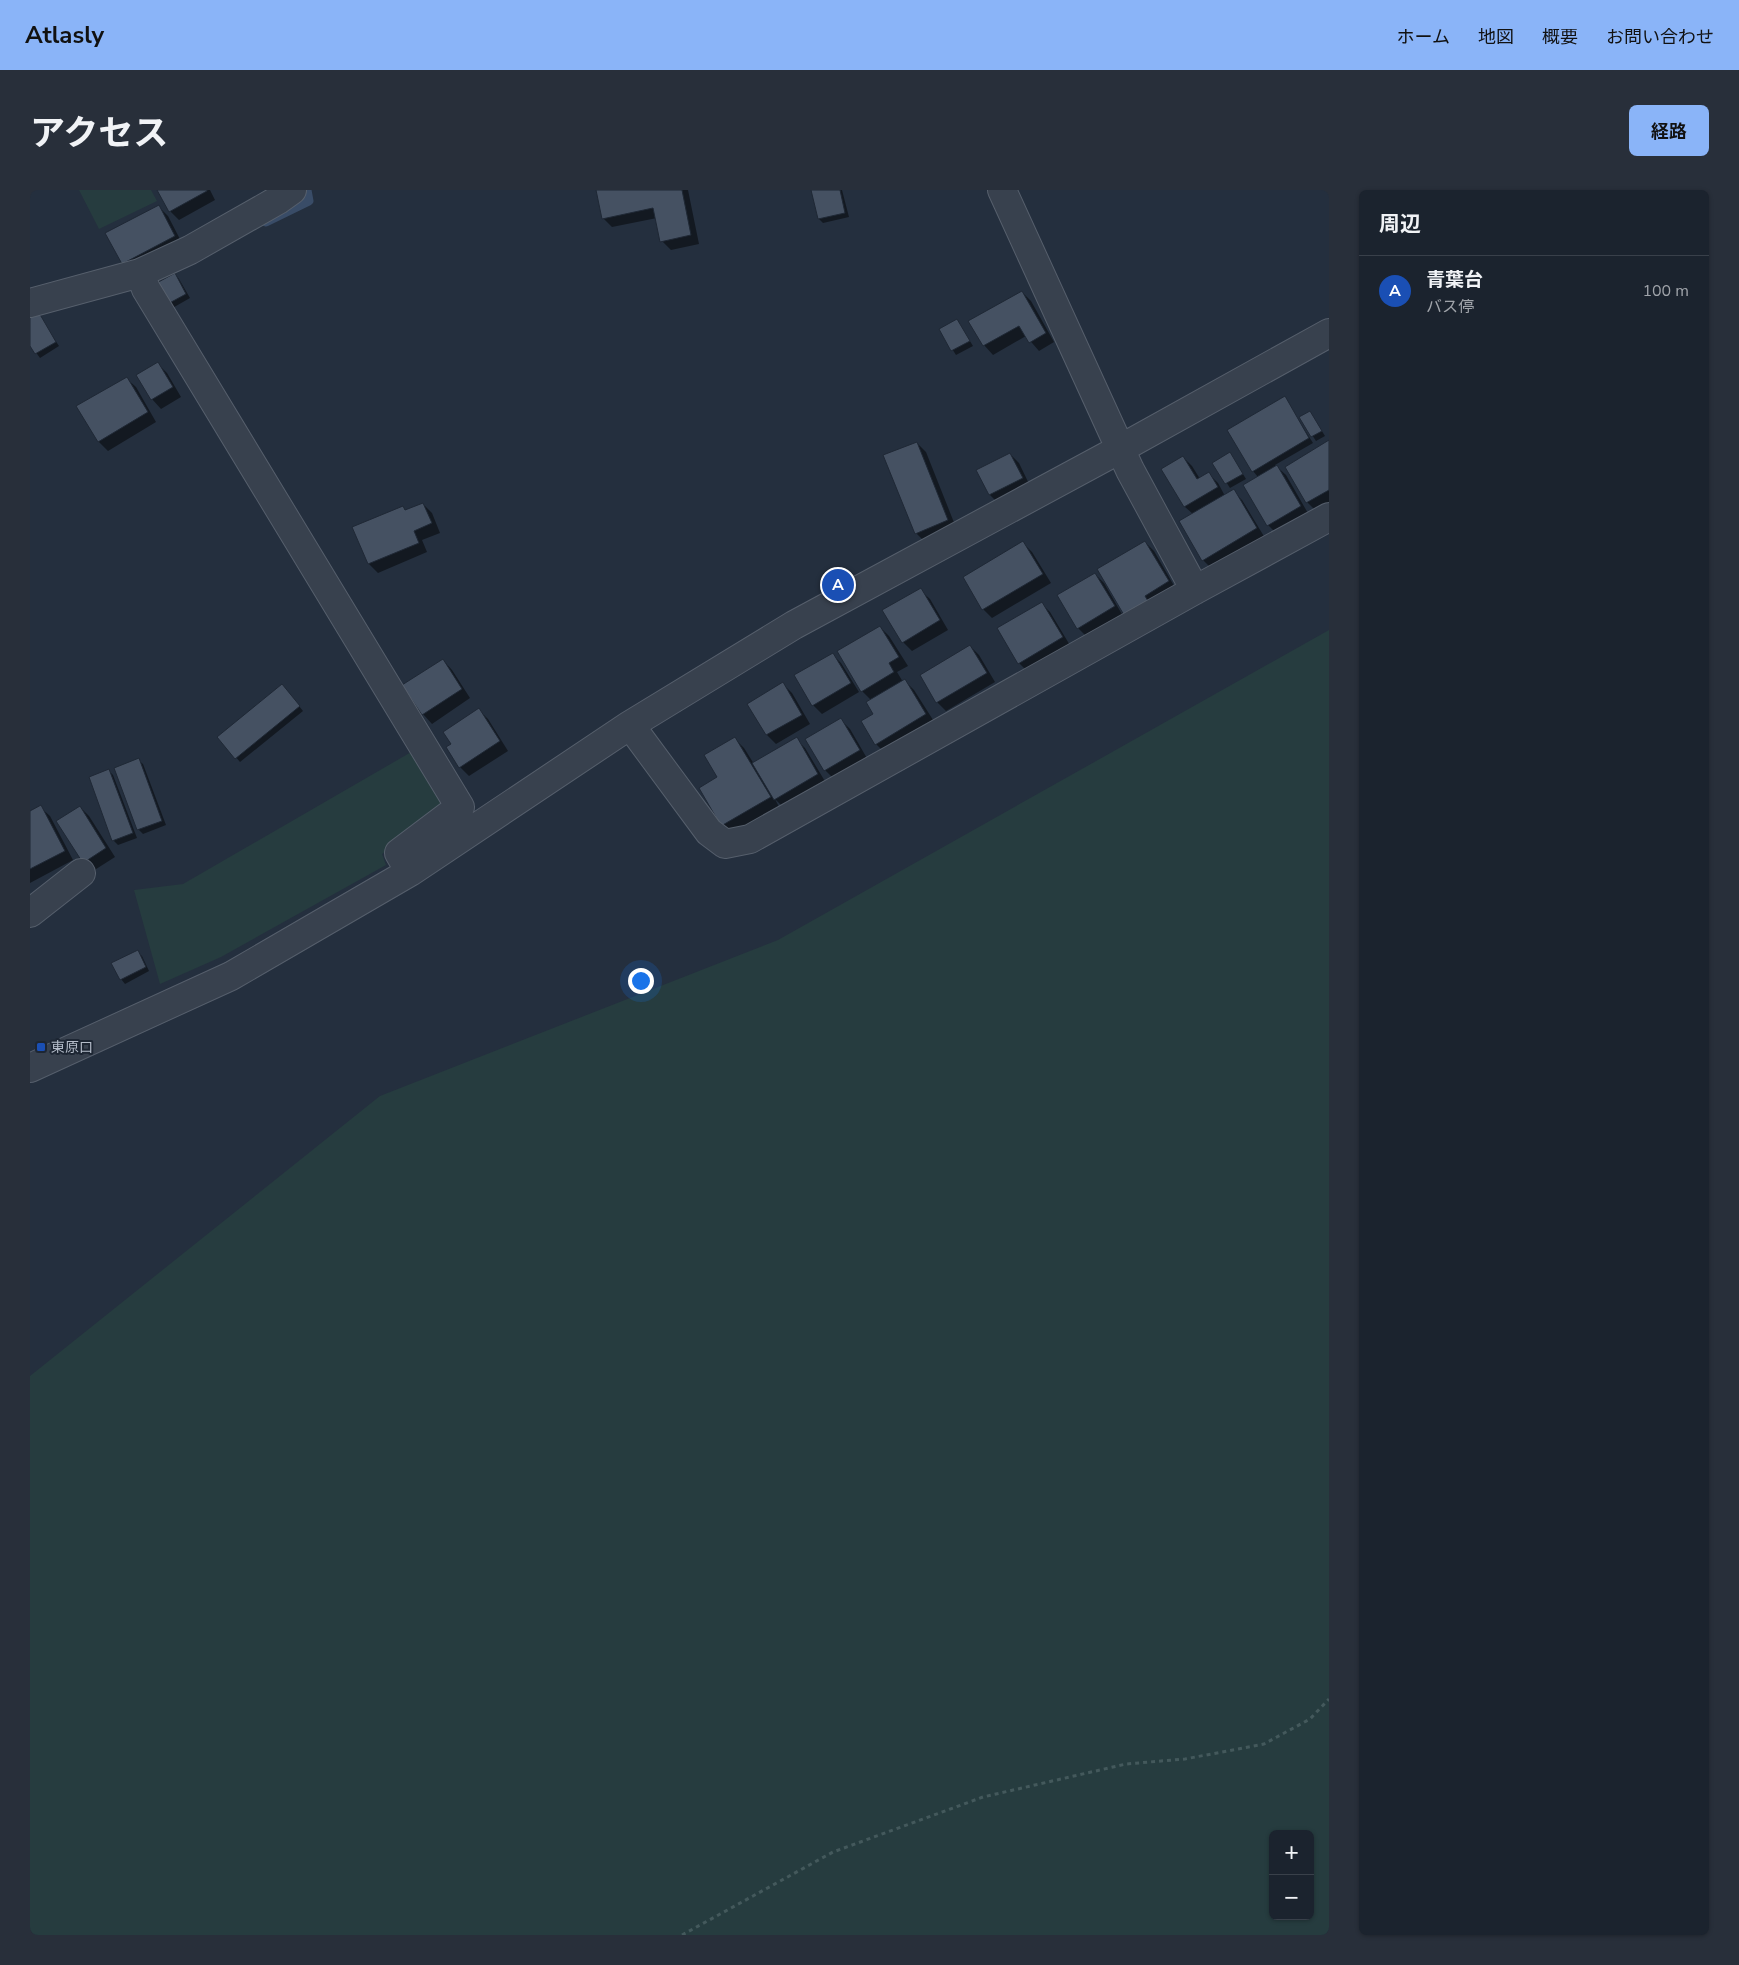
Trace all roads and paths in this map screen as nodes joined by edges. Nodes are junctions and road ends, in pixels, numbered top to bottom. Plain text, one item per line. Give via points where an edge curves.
1 (291, 190) edge
2 (1002, 190) edge
3 (142, 280) junction
4 (30, 304) edge
5 (1329, 333) edge
6 (1120, 449) junction
7 (1329, 518) edge
8 (1195, 590) junction
9 (630, 725) junction
10 (410, 872) junction
11 (81, 873) dead end
12 (30, 913) edge
13 (30, 1068) edge
14 (1329, 1699) edge
15 (682, 1935) edge

1 - 3 street
2 - 6 street
3 - 4 street
3 - 10 street via 460,807 399,854
5 - 6 street
6 - 8 street
6 - 9 street via 794,625
7 - 8 street
8 - 9 street via 750,839 726,844 709,832
9 - 10 street
10 - 13 street via 231,976
11 - 12 street
14 - 15 path via 1310,1719 1264,1744 1185,1759 1126,1764 973,1801 833,1852

